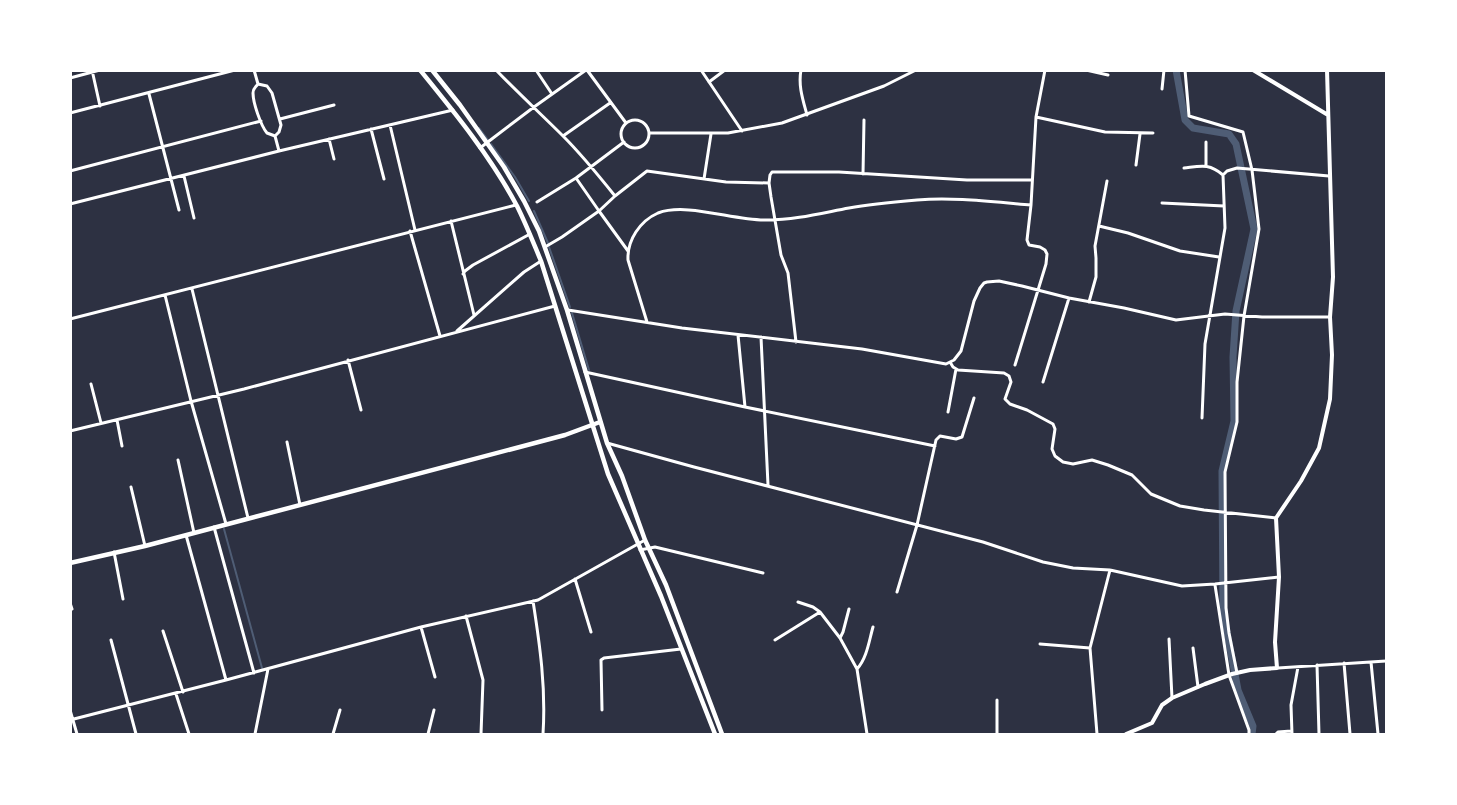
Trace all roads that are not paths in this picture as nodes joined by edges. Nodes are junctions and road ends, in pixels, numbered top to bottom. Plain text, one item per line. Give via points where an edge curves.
1 (100, 70) edge
2 (235, 70) edge
3 (254, 70) edge
4 (420, 70) edge
5 (432, 70) edge
6 (496, 70) edge
7 (536, 70) edge
8 (587, 70) edge
9 (701, 70) edge
10 (724, 70) edge
11 (801, 70) edge
12 (916, 70) edge
13 (1045, 70) edge
14 (1086, 70) edge
15 (1164, 70) edge
16 (1185, 70) edge
17 (1253, 70) edge
18 (1327, 70) edge
19 (92, 71) edge
20 (226, 72) edge
21 (1108, 75) dead end
22 (70, 78) edge
23 (709, 82) junction
24 (258, 84) junction
25 (1162, 89) dead end
26 (149, 94) junction
27 (552, 94) junction
28 (611, 102) junction
29 (334, 105) dead end
30 (100, 106) junction
31 (534, 107) junction
32 (453, 110) junction
33 (70, 114) edge
34 (807, 115) junction
35 (1328, 116) junction
36 (1036, 117) junction
37 (280, 119) junction
38 (864, 120) dead end
39 (261, 122) junction
40 (626, 123) junction
41 (390, 125) junction
42 (371, 129) junction
43 (742, 131) junction
44 (649, 133) junction
45 (711, 133) junction
46 (1140, 133) junction
47 (1154, 133) dead end
48 (275, 136) junction
49 (563, 136) junction
50 (329, 139) junction
51 (624, 142) junction
52 (1206, 142) dead end
53 (488, 143) junction
54 (163, 148) junction
55 (480, 148) junction
56 (279, 151) junction
57 (334, 159) dead end
58 (1136, 165) dead end
59 (591, 166) junction
60 (1206, 166) junction
61 (1184, 168) dead end
62 (1252, 170) junction
63 (70, 171) edge
64 (863, 174) junction
65 (184, 175) junction
66 (1223, 175) junction
67 (1329, 176) junction
68 (171, 178) junction
69 (576, 178) junction
70 (384, 179) dead end
71 (704, 179) junction
72 (1032, 180) junction
73 (1107, 181) dead end
74 (769, 183) junction
75 (615, 196) junction
76 (537, 202) dead end
77 (1162, 203) dead end
78 (70, 204) edge
79 (516, 205) junction
80 (1031, 205) junction
81 (1224, 206) junction
82 (179, 210) dead end
83 (599, 211) junction
84 (194, 218) dead end
85 (774, 220) junction
86 (451, 221) junction
87 (1099, 226) junction
88 (412, 231) junction
89 (530, 234) junction
90 (545, 247) junction
91 (628, 251) junction
92 (1219, 258) junction
93 (541, 261) junction
94 (463, 274) junction
95 (192, 289) junction
96 (1039, 291) junction
97 (165, 296) junction
98 (1069, 298) junction
99 (1089, 302) junction
100 (555, 306) junction
101 (567, 310) junction
102 (474, 315) junction
103 (1210, 316) junction
104 (1243, 316) junction
105 (1330, 317) junction
106 (70, 319) edge
107 (647, 322) junction
108 (455, 332) junction
109 (738, 335) junction
110 (440, 336) junction
111 (761, 337) junction
112 (796, 342) junction
113 (348, 360) junction
114 (950, 362) junction
115 (1016, 365) dead end
116 (956, 369) junction
117 (585, 372) junction
118 (1043, 382) dead end
119 (91, 384) dead end
120 (219, 394) junction
121 (974, 398) dead end
122 (192, 401) junction
123 (745, 407) junction
124 (361, 410) dead end
125 (765, 411) junction
126 (948, 412) dead end
127 (1202, 418) dead end
128 (117, 420) junction
129 (600, 422) junction
130 (101, 423) junction
131 (592, 424) junction
132 (70, 431) edge
133 (287, 442) dead end
134 (607, 443) junction
135 (122, 446) dead end
136 (935, 446) junction
137 (178, 460) dead end
138 (768, 486) junction
139 (131, 487) dead end
140 (300, 505) junction
141 (1225, 512) junction
142 (248, 518) junction
143 (1276, 518) junction
144 (226, 524) junction
145 (917, 525) junction
146 (214, 527) junction
147 (194, 533) junction
148 (186, 535) junction
149 (645, 540) junction
150 (637, 544) junction
151 (145, 546) junction
152 (649, 548) junction
153 (640, 550) junction
154 (114, 552) junction
155 (70, 563) edge
156 (1110, 570) junction
157 (763, 573) dead end
158 (1279, 578) junction
159 (574, 579) junction
160 (1225, 583) junction
161 (1217, 584) junction
162 (897, 592) dead end
163 (123, 599) dead end
164 (533, 601) junction
165 (798, 602) dead end
166 (70, 603) edge
167 (72, 609) dead end
168 (849, 609) dead end
169 (820, 612) junction
170 (466, 616) junction
171 (421, 627) junction
172 (873, 627) dead end
173 (163, 631) dead end
174 (591, 632) dead end
175 (840, 638) junction
176 (1169, 639) dead end
177 (111, 640) dead end
178 (775, 640) dead end
179 (1040, 644) dead end
180 (1090, 648) junction
181 (1194, 648) dead end
182 (681, 649) junction
183 (1386, 661) edge
184 (1371, 662) junction
185 (1344, 663) junction
186 (1317, 665) junction
187 (1298, 667) junction
188 (1277, 668) junction
189 (268, 669) junction
190 (857, 669) junction
191 (254, 673) junction
192 (1234, 674) junction
193 (435, 677) dead end
194 (226, 680) junction
195 (1198, 687) junction
196 (183, 692) junction
197 (176, 694) junction
198 (1172, 698) junction
199 (997, 700) dead end
200 (129, 706) junction
201 (70, 710) edge
202 (340, 710) dead end
203 (434, 710) dead end
204 (602, 710) dead end
205 (72, 720) edge
206 (1292, 733) edge
207 (77, 735) edge
208 (136, 735) edge
209 (189, 735) edge
210 (255, 735) edge
211 (333, 735) edge
212 (428, 735) edge
213 (481, 735) edge
214 (543, 735) edge
215 (715, 735) edge
216 (722, 735) edge
217 (867, 735) edge
218 (997, 735) edge
219 (1097, 735) edge
220 (1126, 735) edge
221 (1249, 735) edge
222 (1276, 735) edge
223 (1319, 735) edge
224 (1350, 735) edge
225 (1378, 735) edge

1 - 19 street
2 - 20 street
3 - 24 street
4 - 32 main road
5 - 53 main road
6 - 31 street
7 - 27 street
8 - 27 street
8 - 28 street
9 - 23 street
10 - 23 street
11 - 34 street via 801,93
12 - 34 street
13 - 36 street
14 - 21 street
15 - 25 street
16 - 62 street via 1189,116 1243,132
17 - 35 street
18 - 35 street
19 - 22 street
19 - 30 street
20 - 26 street
23 - 43 street
24 - 37 street via 270,89
24 - 39 street via 253,94
26 - 30 street
26 - 54 street
27 - 31 street
28 - 40 street
28 - 49 street
29 - 37 street
30 - 33 street
31 - 49 street
31 - 53 street
32 - 41 street
32 - 55 main road
34 - 43 street
35 - 67 street
36 - 46 street via 1105,132
36 - 72 street
37 - 48 street via 281,129
38 - 64 street
39 - 48 street via 267,133
39 - 54 street
40 - 44 street via 642,122
40 - 51 street via 621,133
41 - 42 street
41 - 88 street
42 - 50 street
42 - 70 street
43 - 45 street
44 - 45 street
44 - 51 street via 640,147
45 - 71 street
46 - 47 street
46 - 58 street
48 - 56 street
49 - 59 street
50 - 56 street
50 - 57 street
51 - 59 street
52 - 60 street
53 - 55 street
53 - 90 main road via 529,207
54 - 63 street
54 - 68 street
55 - 79 main road
56 - 65 street
59 - 69 street
59 - 75 street
60 - 61 street
60 - 66 street
62 - 66 street via 1237,168
62 - 67 street
62 - 104 street via 1259,229
64 - 72 street
64 - 74 street via 772,172
65 - 68 street
65 - 84 street
66 - 81 street
67 - 105 street via 1333,277
68 - 78 street
68 - 82 street
69 - 76 street
69 - 83 street
71 - 74 street
71 - 75 street via 647,171
72 - 80 street
73 - 87 street
74 - 85 street
75 - 83 street
77 - 81 street
79 - 86 street
79 - 89 main road
80 - 85 street via 918,200
80 - 96 street via 1028,242 1047,254
81 - 92 street
83 - 90 street
83 - 91 street
85 - 91 street via 666,211 642,223
85 - 112 street via 788,273
86 - 88 street
86 - 94 street
87 - 92 street via 1180,251
87 - 99 street via 1096,277
88 - 95 street
88 - 110 street
89 - 93 main road
89 - 94 street
90 - 101 main road
91 - 107 street
92 - 103 street
93 - 100 main road
93 - 102 street
94 - 102 street
95 - 97 street
95 - 120 street
96 - 98 street
96 - 114 street via 999,281 984,283 974,301 961,351
96 - 115 street
97 - 106 street
97 - 122 street
98 - 99 street
98 - 118 street
99 - 103 street via 1176,320
100 - 108 street
100 - 131 main road
101 - 107 street
101 - 117 main road
102 - 108 street
103 - 104 street
103 - 127 street
104 - 105 street
104 - 141 street via 1237,422 1225,472
105 - 143 street via 1330,399 1319,448
107 - 109 street
108 - 110 street
109 - 111 street
109 - 123 street
110 - 113 street
111 - 112 street
111 - 125 street
112 - 114 street
113 - 120 street
113 - 124 street
114 - 116 street
116 - 126 street
116 - 141 street via 1009,376 1005,399 1053,424 1052,449 1058,459 1068,464 1099,462 1132,475 1160,499
117 - 123 street
117 - 129 main road
119 - 130 street
120 - 122 street
120 - 142 street
121 - 136 street via 962,437 940,436
122 - 128 street
122 - 144 street
123 - 125 street
125 - 136 street
125 - 138 street
128 - 130 street
128 - 135 street
129 - 131 main road
129 - 134 main road
130 - 132 street
131 - 140 main road via 565,435
131 - 150 main road
133 - 140 street
134 - 138 street
134 - 149 main road
136 - 145 street
137 - 147 street
138 - 145 street
139 - 151 street
140 - 142 main road
141 - 143 street
141 - 160 street
142 - 144 main road
143 - 158 street
144 - 146 main road
145 - 156 street via 1043,562
145 - 162 street
146 - 147 main road
146 - 191 street
147 - 148 main road
148 - 151 main road
148 - 194 street
149 - 150 street
149 - 152 main road
150 - 153 main road
150 - 159 street
151 - 154 main road
152 - 153 street
152 - 157 street
152 - 216 main road
153 - 182 main road
154 - 155 main road
154 - 163 street
156 - 161 street via 1182,586
156 - 180 street
158 - 160 street
158 - 188 street
159 - 164 street
159 - 174 street
160 - 161 street
160 - 192 street
161 - 192 street
164 - 170 street
164 - 214 street via 542,663
165 - 169 street
166 - 167 street
168 - 175 street
169 - 175 street
169 - 178 street
170 - 171 street
170 - 213 street via 483,680
171 - 189 street
171 - 193 street
172 - 190 street via 865,658
173 - 196 street
175 - 190 street
176 - 198 street
177 - 200 street
179 - 180 street
180 - 219 street
181 - 195 street
182 - 204 street via 601,660
182 - 215 main road
183 - 184 street
184 - 185 street
184 - 225 street
185 - 186 street
185 - 224 street
186 - 187 street
186 - 223 street
187 - 188 street
187 - 206 street via 1291,705
188 - 192 street
189 - 191 street
189 - 210 street
190 - 217 street
191 - 194 street
192 - 195 street
192 - 221 street
194 - 196 street
195 - 198 street
196 - 197 street
197 - 200 street
197 - 209 street
198 - 220 street via 1162,705 1152,723
199 - 218 street
200 - 205 street
200 - 208 street
201 - 205 street
202 - 211 street
203 - 212 street
205 - 207 street
206 - 222 street via 1281,731

